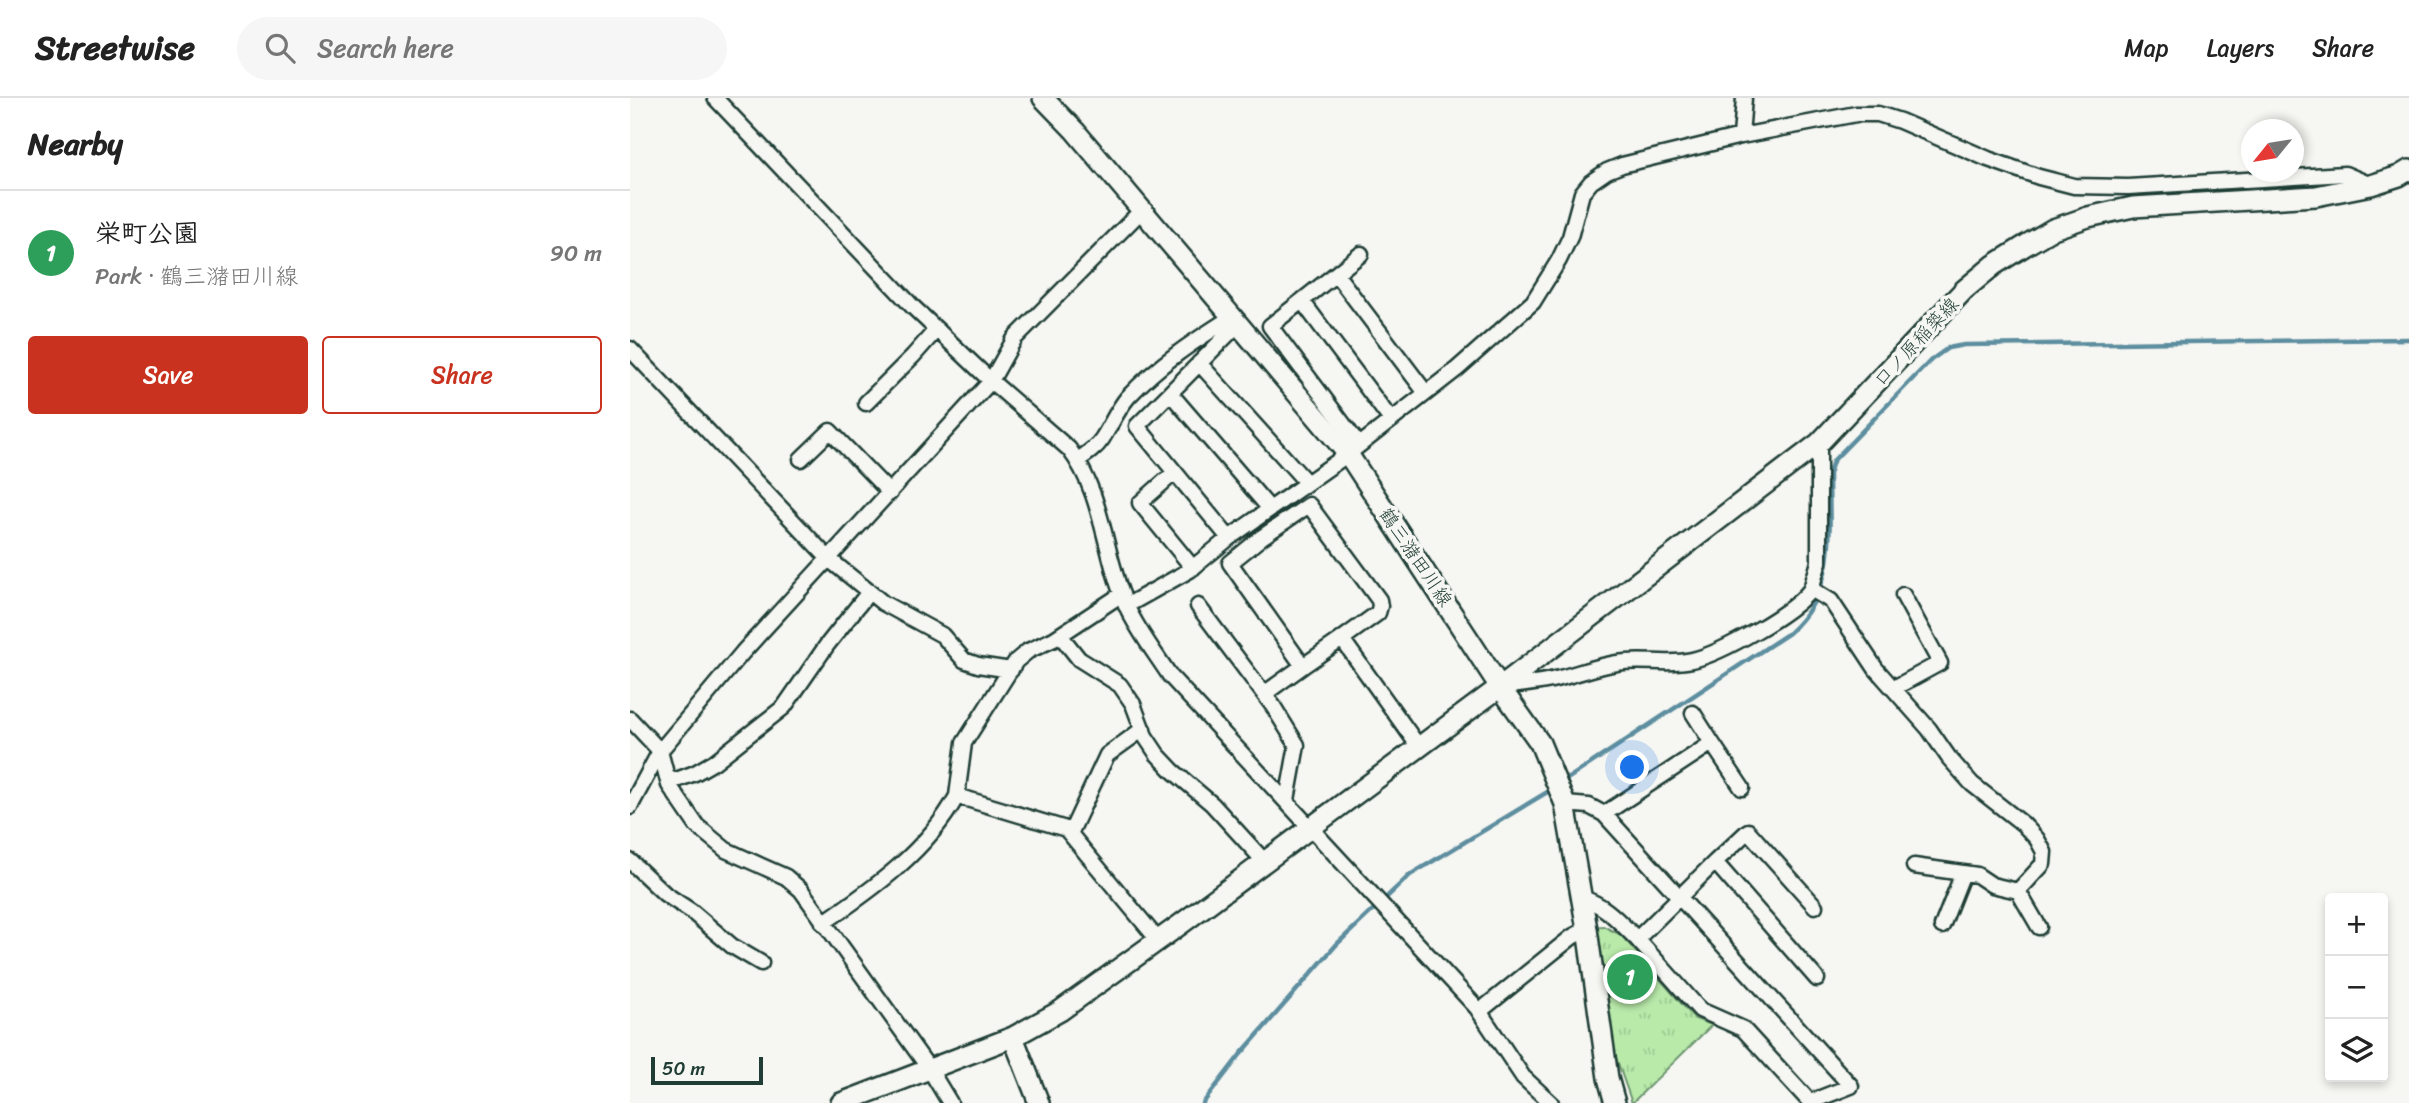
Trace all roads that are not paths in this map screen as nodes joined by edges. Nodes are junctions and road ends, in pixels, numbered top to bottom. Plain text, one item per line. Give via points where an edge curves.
1 (715, 98) edge
2 (1043, 98) edge
3 (1744, 98) edge
4 (1741, 136) junction
5 (2409, 170) edge
6 (2371, 186) junction
7 (1142, 210) junction
8 (1361, 254) dead end
9 (1335, 274) junction
10 (1302, 301) junction
11 (1235, 320) junction
12 (936, 330) junction
13 (630, 349) edge
14 (1199, 363) junction
15 (991, 382) junction
16 (1170, 393) junction
17 (1426, 393) junction
18 (866, 403) dead end
19 (1391, 420) junction
20 (1819, 443) junction
21 (1353, 449) junction
22 (801, 459) dead end
23 (1078, 460) junction
24 (1175, 472) junction
25 (1307, 483) junction
26 (890, 493) junction
27 (1270, 509) junction
28 (1229, 538) junction
29 (830, 560) junction
30 (1193, 568) junction
31 (1811, 589) junction
32 (869, 592) junction
33 (1903, 595) dead end
34 (1124, 600) junction
35 (1198, 606) dead end
36 (1060, 635) junction
37 (1342, 639) junction
38 (1303, 666) junction
39 (1011, 670) junction
40 (1500, 687) junction
41 (1894, 688) junction
42 (1264, 694) junction
43 (1693, 713) dead end
44 (630, 719) edge
45 (1143, 729) junction
46 (1712, 743) junction
47 (1419, 747) junction
48 (660, 751) junction
49 (668, 780) junction
50 (1742, 788) dead end
51 (957, 796) junction
52 (1287, 800) junction
53 (1564, 804) junction
54 (630, 807) edge
55 (1604, 814) junction
56 (1311, 826) junction
57 (1070, 834) junction
58 (630, 861) edge
59 (1264, 861) junction
60 (1715, 862) junction
61 (1914, 866) dead end
62 (1963, 873) junction
63 (2018, 891) junction
64 (1680, 897) junction
65 (1582, 898) junction
66 (1815, 906) dead end
67 (823, 923) junction
68 (1942, 926) dead end
69 (2039, 927) dead end
70 (1587, 929) junction
71 (1637, 939) junction
72 (1158, 940) junction
73 (761, 963) dead end
74 (1817, 979) dead end
75 (1480, 1011) junction
76 (1013, 1037) junction
77 (930, 1070) junction
78 (841, 1103) edge
79 (950, 1103) edge
80 (1039, 1103) edge
81 (1551, 1103) edge
82 (1615, 1103) edge

1 - 12 street
2 - 7 main road, 鶴三潴田川線
3 - 4 street
4 - 6 street via 1878,114 1988,159 2074,186 2345,174
4 - 17 street via 1622,165 1591,182 1559,260 1532,302
5 - 6 main road, 口ノ原稲築線
6 - 20 main road, 口ノ原稲築線 via 2316,196 2133,207 2053,229 1994,265 1964,290
7 - 11 main road, 鶴三潴田川線
7 - 15 street via 1015,338
8 - 9 street
9 - 10 street
9 - 17 street
10 - 19 street
10 - 21 street via 1270,326
11 - 14 street
11 - 21 main road, 鶴三潴田川線
11 - 23 street via 1184,347 1147,378 1114,416 1094,449
12 - 15 street
12 - 18 street
13 - 29 street
14 - 16 street
14 - 25 street
15 - 23 street
15 - 26 street
16 - 24 street via 1137,426
16 - 27 street
17 - 19 street
19 - 21 street
20 - 31 street via 1819,562
20 - 40 main road, 口ノ原稲築線
21 - 25 street
21 - 40 main road, 鶴三潴田川線
22 - 26 street via 830,430
23 - 34 street
24 - 28 street
24 - 30 street via 1140,503
25 - 27 street
26 - 29 street
27 - 28 street
28 - 30 street
29 - 32 street
29 - 48 street via 743,652
30 - 34 street
31 - 40 street via 1795,605 1736,641 1691,661 1619,662
31 - 41 street via 1831,601
32 - 39 street via 942,635 964,660
32 - 49 street via 784,707 714,762
33 - 41 street via 1940,663
34 - 36 street
34 - 52 street via 1170,676
35 - 42 street
36 - 39 street via 1028,651
36 - 45 street via 1079,659 1120,685
37 - 38 street
37 - 38 street via 1380,606 1309,506 1230,563
37 - 47 street
38 - 42 street
39 - 51 street via 964,743
40 - 47 main road, 口ノ原稲築線
40 - 53 main road, 鶴三潴田川線 via 1540,743
41 - 63 street via 1972,784 2037,839 2044,852 2043,864
42 - 52 street via 1297,745
43 - 46 street
44 - 48 street
45 - 57 street via 1107,755
45 - 59 street via 1157,754 1212,804
46 - 50 street
46 - 55 street
47 - 56 main road, 口ノ原稲築線
48 - 49 street
48 - 54 street
49 - 67 street via 697,826 726,850 786,877 801,890
51 - 57 street
51 - 67 street via 931,834 894,870
52 - 56 street
53 - 55 street via 1589,806
53 - 65 main road, 鶴三潴田川線
55 - 64 street
56 - 59 main road, 口ノ原稲築線
56 - 75 street
57 - 72 street
58 - 73 street via 665,894
59 - 72 main road, 口ノ原稲築線
60 - 64 street
60 - 66 street via 1748,831
60 - 74 street
61 - 62 street
62 - 63 street
62 - 68 street
63 - 69 street
64 - 71 street
64 - 71 street via 1851,1086 1810,1102 1743,1029 1700,1010
65 - 70 main road, 鶴三潴田川線
65 - 71 street via 1606,909
67 - 77 street
70 - 75 street
70 - 82 main road, 鶴三潴田川線
72 - 76 main road, 口ノ原稲築線 via 1060,1011
75 - 81 street via 1523,1077
76 - 77 main road, 口ノ原稲築線
76 - 80 main road
77 - 78 main road, 口ノ原稲築線
77 - 79 street

